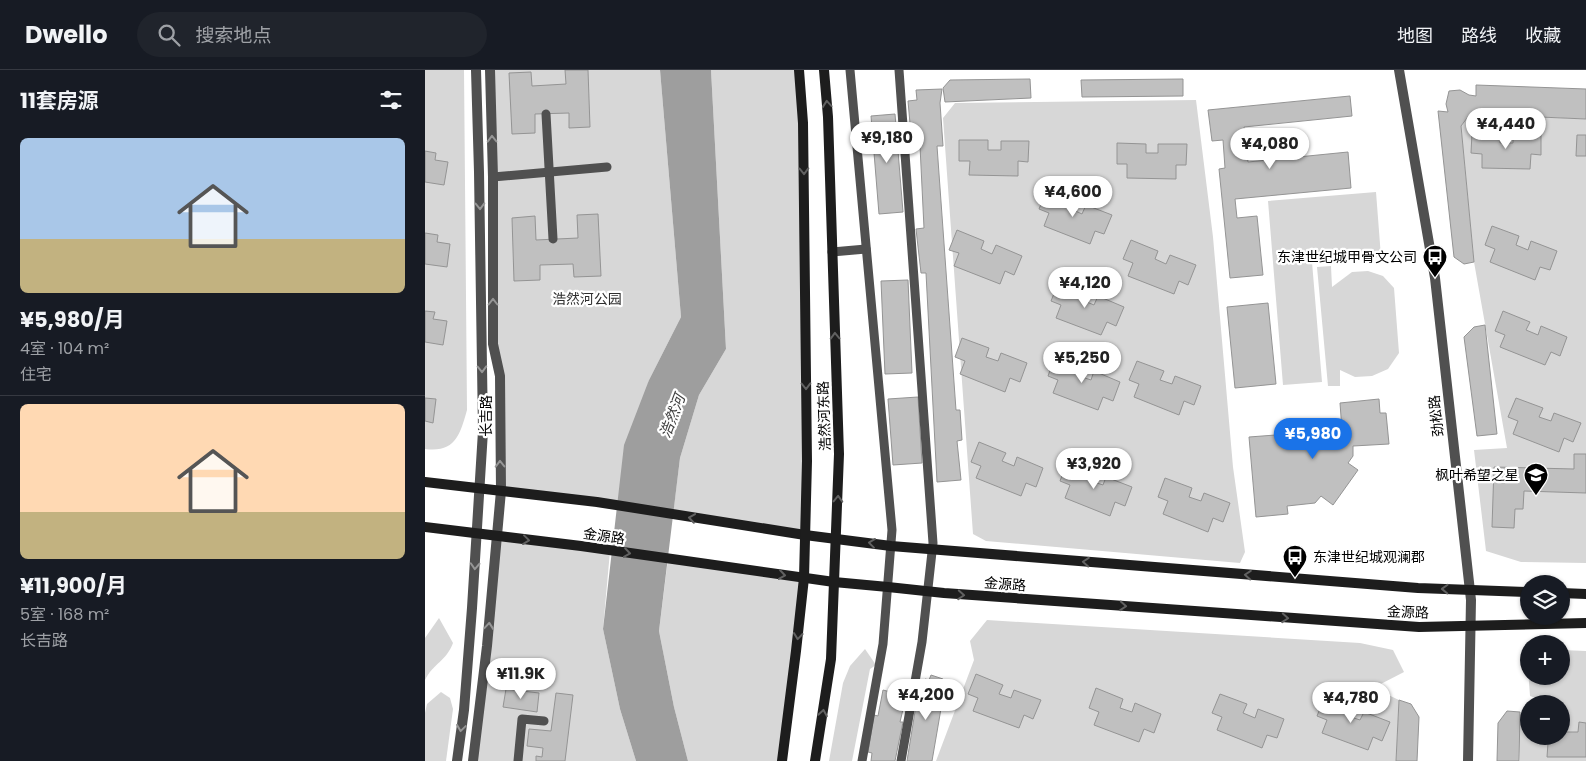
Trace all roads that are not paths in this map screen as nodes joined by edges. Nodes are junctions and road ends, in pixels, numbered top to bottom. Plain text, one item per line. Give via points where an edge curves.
1 (476, 70) edge
2 (490, 70) edge
3 (799, 70) edge
4 (824, 70) edge
5 (850, 70) edge
6 (899, 70) edge
7 (1399, 70) edge
8 (546, 114) dead end
9 (607, 167) dead end
10 (550, 172) junction
11 (493, 177) junction
12 (553, 239) dead end
13 (866, 249) junction
14 (832, 252) junction
15 (425, 482) edge
16 (479, 488) junction
17 (501, 491) junction
18 (425, 528) edge
19 (477, 534) junction
20 (805, 535) junction
21 (497, 536) junction
22 (836, 539) junction
23 (891, 546) junction
24 (932, 550) junction
25 (804, 578) junction
26 (834, 582) junction
27 (887, 586) junction
28 (1470, 590) junction
29 (927, 592) junction
30 (1520, 592) edge
31 (1570, 593) edge
32 (1586, 594) edge
33 (1586, 623) edge
34 (1471, 626) junction
35 (544, 721) dead end
36 (457, 761) edge
37 (473, 761) edge
38 (480, 761) edge
39 (517, 761) edge
40 (782, 761) edge
41 (815, 761) edge
42 (862, 761) edge
43 (901, 761) edge
44 (1468, 761) edge

1 -> 16 street, 长吉路 via 483,431
11 -> 2 street, 长吉路
3 -> 20 main road, 浩然河东路 via 804,132
14 -> 4 main road, 浩然河东路
5 - 13 street
6 - 24 street
7 - 28 street, 劲松路 via 1435,278
8 - 10 street
9 - 10 street
10 - 11 street
10 - 12 street
17 -> 11 street, 长吉路 via 500,376 493,344
13 - 14 street
13 - 23 street
22 -> 14 main road, 浩然河东路 via 839,454
15 - 16 main road, 金源路
16 - 17 main road, 金源路
16 - 19 street, 长吉路
20 -> 17 main road, 金源路 via 597,502
17 - 21 street, 长吉路
18 - 19 main road, 金源路
19 - 21 main road, 金源路
19 -> 36 street, 长吉路
20 - 22 main road, 金源路
20 - 25 main road, 浩然河东路
21 -> 25 main road, 金源路
37 -> 21 street, 长吉路
23 -> 22 main road, 金源路
22 - 26 main road, 浩然河东路
23 - 24 main road, 金源路
23 - 27 street
28 -> 24 main road, 金源路
24 - 29 street
25 - 26 main road, 金源路
25 -> 40 main road, 浩然河东路
26 - 27 main road, 金源路
41 -> 26 main road, 浩然河东路 via 831,659
27 - 29 main road, 金源路
27 - 42 street via 883,644
28 - 30 main road, 金源路
28 - 34 street, 劲松路
29 -> 34 main road, 金源路 via 1402,626
29 - 43 street via 922,642
31 - 32 main road
33 - 34 main road, 金源路
34 - 44 street, 劲松路
35 - 39 street via 521,719
37 - 38 street

